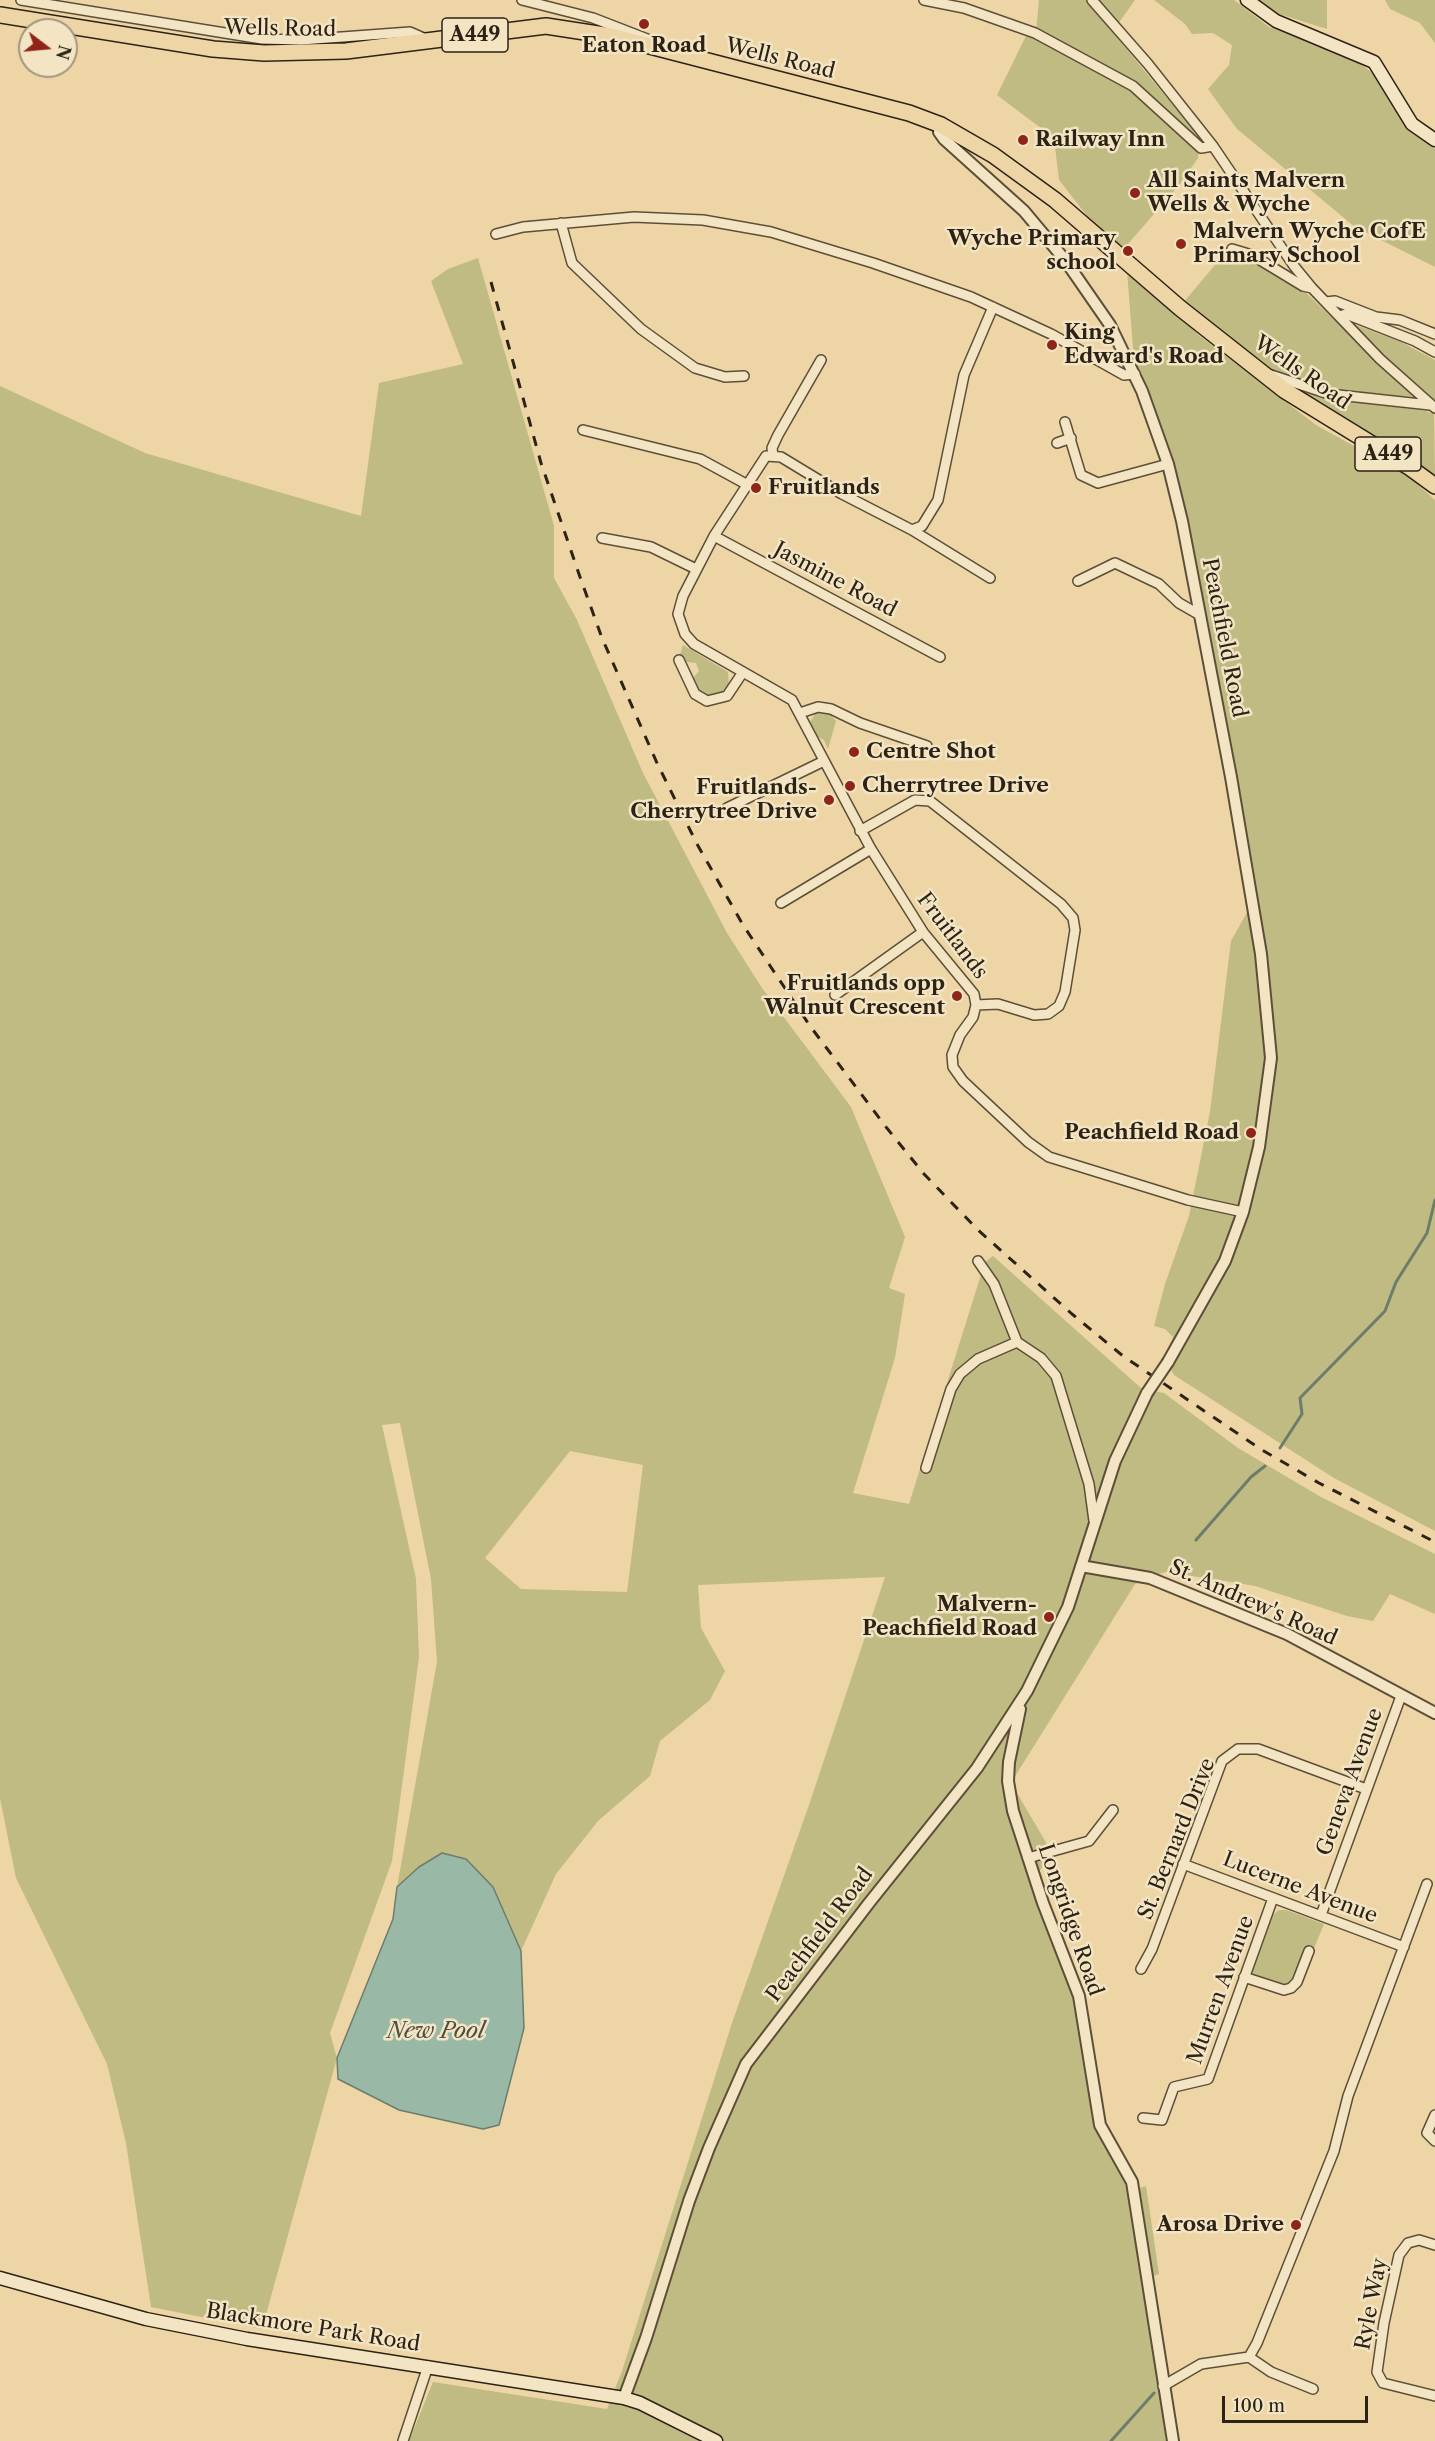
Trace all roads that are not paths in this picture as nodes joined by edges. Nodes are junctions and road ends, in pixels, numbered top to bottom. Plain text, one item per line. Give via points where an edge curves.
1 (21, 0) edge
2 (522, 0) edge
3 (924, 0) edge
4 (1092, 0) edge
5 (1247, 0) edge
6 (0, 15) edge
7 (428, 40) junction
8 (663, 50) junction
9 (940, 125) junction
10 (1435, 140) edge
11 (1213, 146) junction
12 (561, 224) junction
13 (495, 234) dead end
14 (1232, 249) dead end
15 (1312, 288) junction
16 (1326, 302) junction
17 (993, 307) junction
18 (1339, 316) junction
19 (1435, 334) edge
20 (1435, 352) edge
21 (821, 360) dead end
22 (1260, 371) junction
23 (1135, 374) junction
24 (744, 376) dead end
25 (1433, 407) edge
26 (1065, 422) dead end
27 (583, 430) dead end
28 (1071, 438) junction
29 (1058, 443) dead end
30 (773, 456) junction
31 (1168, 464) junction
32 (1081, 475) junction
33 (1071, 481) dead end
34 (747, 484) junction
35 (1435, 486) edge
36 (912, 530) junction
37 (714, 536) junction
38 (602, 538) dead end
39 (696, 569) junction
40 (990, 578) dead end
41 (1078, 581) dead end
42 (1200, 615) junction
43 (940, 657) dead end
44 (680, 660) dead end
45 (743, 672) junction
46 (800, 714) junction
47 (927, 746) dead end
48 (824, 761) junction
49 (726, 808) dead end
50 (860, 831) junction
51 (871, 849) junction
52 (781, 903) dead end
53 (923, 932) junction
54 (836, 995) dead end
55 (976, 1005) junction
56 (1244, 1212) junction
57 (978, 1261) dead end
58 (1017, 1342) junction
59 (926, 1468) dead end
60 (1094, 1521) junction
61 (1081, 1566) junction
62 (1027, 1691) junction
63 (1401, 1696) junction
64 (1435, 1713) edge
65 (1366, 1788) junction
66 (1113, 1810) dead end
67 (1028, 1858) junction
68 (1183, 1864) junction
69 (1427, 1884) dead end
70 (1274, 1898) junction
71 (1321, 1915) junction
72 (1404, 1947) junction
73 (1309, 1951) dead end
74 (1141, 1969) dead end
75 (1244, 1977) junction
76 (1435, 2115) edge
77 (1143, 2118) dead end
78 (1435, 2141) edge
79 (1435, 2245) edge
80 (0, 2278) edge
81 (1249, 2357) junction
82 (428, 2366) junction
83 (1163, 2386) junction
84 (1313, 2389) dead end
85 (1435, 2396) edge
86 (624, 2398) junction
87 (403, 2441) edge
88 (716, 2441) edge
89 (1173, 2441) edge

1 - 7 street via 262,39 411,32
2 - 8 street via 593,18 654,40
3 - 11 street via 964,8 1035,33 1133,86 1200,147
4 - 11 street
5 - 10 main road via 1276,21 1374,62 1412,124
6 - 7 highway, Wells Road / A449 via 213,49 264,53 346,51
7 - 8 highway, Wells Road / A449 via 546,26 611,36
8 - 9 highway, Wells Road / A449
9 - 22 highway, Wells Road / A449 via 993,155 1044,191
9 - 23 street, Peachfield Road via 944,139 1024,211 1065,260 1110,325
11 - 15 street
12 - 13 street via 506,229
12 - 17 street via 634,217 703,220 771,232 873,263
12 - 24 street via 572,263 640,329 695,368 725,377
14 - 15 street via 1252,255
15 - 16 street
16 - 18 street
16 - 19 street via 1400,320
17 - 23 street via 1124,375
17 - 36 street via 964,375 938,500 922,526
18 - 20 street via 1346,314
18 - 25 street
21 - 30 street via 778,435
22 - 25 street via 1329,394
22 - 35 highway, Wells Road / A449
23 - 31 street, Peachfield Road
26 - 28 street
27 - 34 street via 700,459
28 - 29 street
28 - 32 street
30 - 34 street, Fruitlands via 766,456
30 - 36 street
31 - 32 street via 1098,483
31 - 42 street, Peachfield Road
32 - 33 street
34 - 37 street, Fruitlands
36 - 40 street
37 - 39 street, Fruitlands
37 - 43 street, Jasmine Road
38 - 39 street via 651,547
39 - 45 street, Fruitlands via 678,614 685,634 694,644
41 - 42 street via 1115,563 1147,577
42 - 56 street, Peachfield Road via 1253,902 1271,1058 1259,1147
44 - 45 street via 689,670 695,694 708,701 727,696
45 - 46 street, Fruitlands via 792,700
46 - 47 street via 818,707 831,709
46 - 48 street, Fruitlands
48 - 49 street
48 - 50 street, Fruitlands
50 - 51 street, Fruitlands
50 - 55 street via 915,800 930,801 1073,918 1075,930 1059,1006 1048,1014 1034,1015 998,1004
51 - 52 street
51 - 53 street, Fruitlands
53 - 54 street
53 - 55 street, Fruitlands via 966,982
55 - 56 street, Fruitlands via 952,1055 953,1067 1007,1123 1049,1157 1188,1200
56 - 60 street, Peachfield Road, bridge via 1225,1261 1147,1393 1115,1461
57 - 58 street via 994,1284
58 - 59 street via 978,1359 960,1374 951,1389
58 - 60 street, Peachfield Road via 1041,1358 1056,1376 1089,1484
60 - 61 street, Peachfield Road
61 - 62 street, Peachfield Road via 1068,1607
61 - 63 street, St. Andrew's Road via 1136,1575 1287,1634
62 - 67 street, Longridge Road via 1014,1731 1008,1781
62 - 86 street, Peachfield Road via 976,1768 746,2064 689,2200
63 - 64 street, St. Andrew's Road
63 - 65 street, Geneva Avenue
65 - 68 street, St. Bernard Drive via 1258,1749 1238,1749 1222,1761
65 - 71 street, Geneva Avenue
66 - 67 street via 1089,1840
67 - 83 street, Longridge Road via 1079,1996 1100,2125 1132,2182
68 - 70 street, Lucerne Avenue
68 - 74 street, St. Bernard Drive
69 - 72 street
70 - 71 street, Lucerne Avenue
70 - 75 street, Murren Avenue
71 - 72 street, Lucerne Avenue
72 - 81 street via 1348,2096 1334,2151
73 - 75 street via 1291,1988 1284,1990
75 - 77 street, Murren Avenue via 1208,2079 1174,2087 1162,2120
76 - 78 street via 1427,2133
79 - 85 street, Ryle Way via 1419,2240 1408,2243 1399,2254 1377,2372 1383,2383
80 - 82 main road, Blackmore Park Road via 146,2319
81 - 83 street via 1201,2364
81 - 84 street via 1271,2372
82 - 86 main road, Blackmore Park Road
82 - 87 street
83 - 89 street, Longridge Road
86 - 88 main road, Blackmore Park Road

